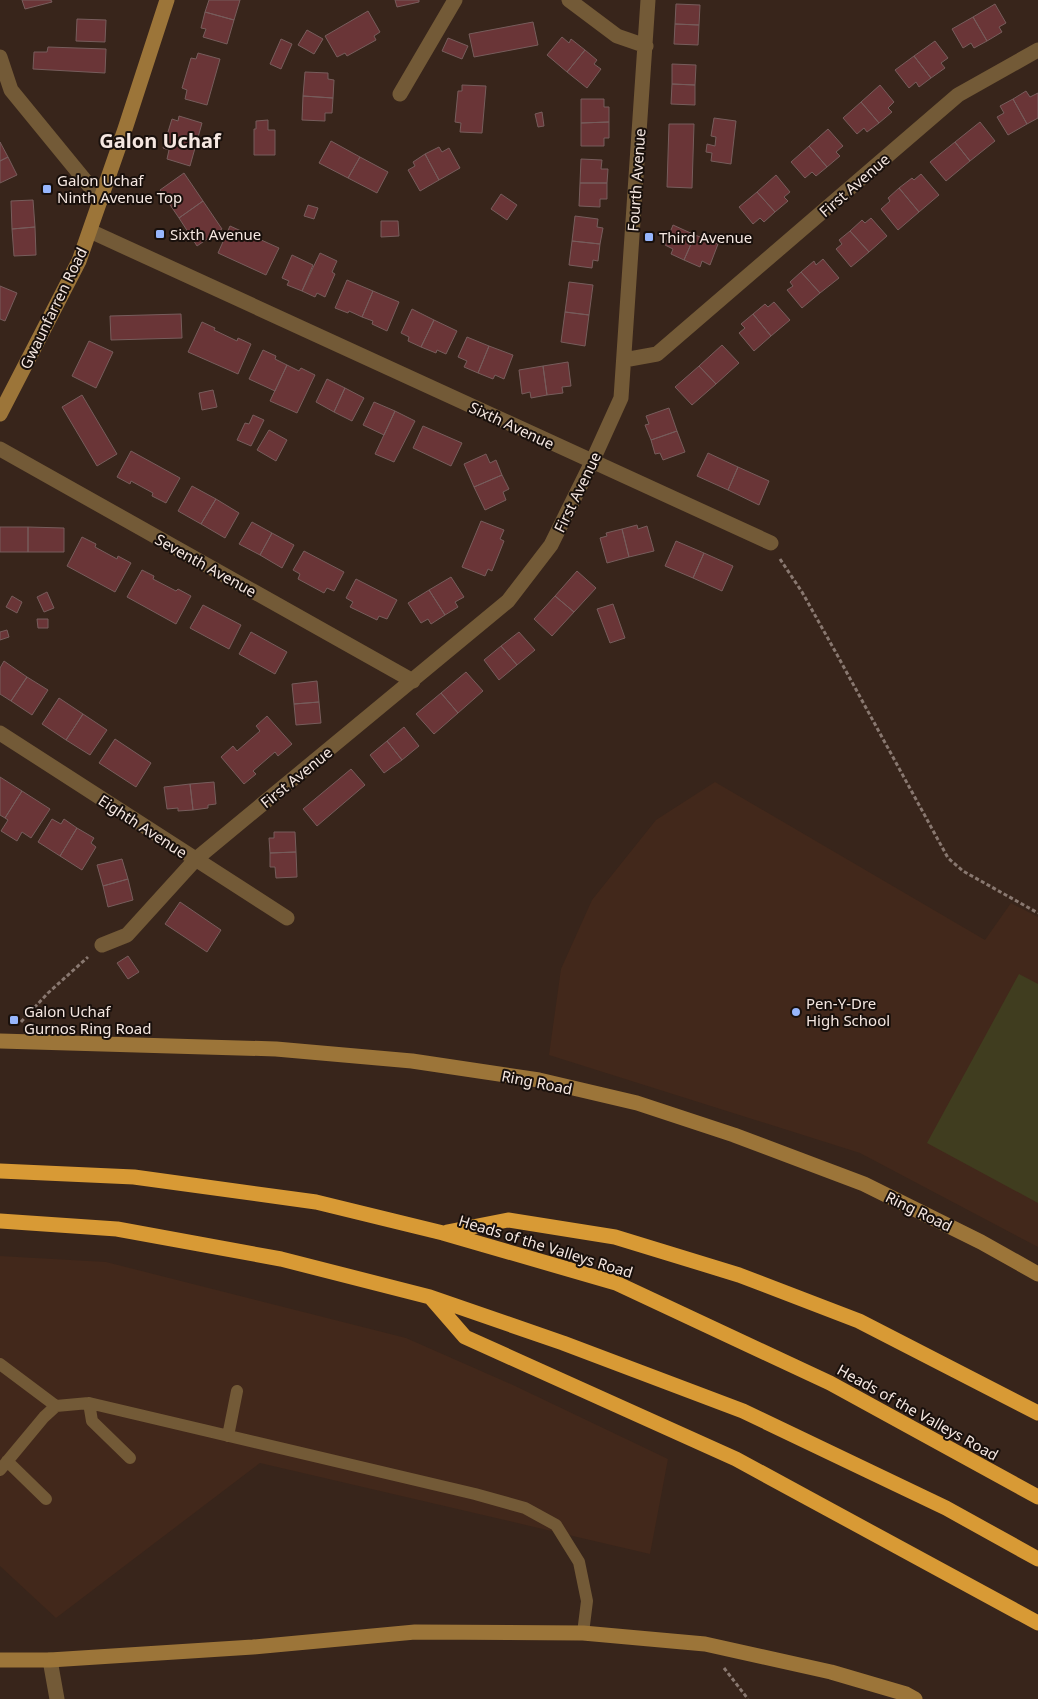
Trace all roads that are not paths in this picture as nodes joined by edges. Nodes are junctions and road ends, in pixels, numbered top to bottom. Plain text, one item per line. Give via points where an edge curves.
1 (166, 0) edge
2 (455, 0) edge
3 (569, 0) edge
4 (648, 0) edge
5 (646, 46) junction
6 (1038, 50) edge
7 (0, 57) edge
8 (400, 94) dead end
9 (100, 200) junction
10 (90, 231) junction
11 (624, 360) junction
12 (0, 414) edge
13 (0, 449) edge
14 (592, 462) junction
15 (771, 543) road end
16 (412, 681) junction
17 (0, 733) edge
18 (196, 859) junction
19 (286, 918) dead end
20 (102, 945) road end
21 (0, 1041) edge
22 (0, 1171) edge
23 (0, 1221) edge
24 (443, 1233) junction
25 (1038, 1274) edge
26 (430, 1297) junction
27 (0, 1364) edge
28 (237, 1391) dead end
29 (89, 1403) junction
30 (56, 1406) junction
31 (1038, 1413) edge
32 (228, 1436) junction
33 (130, 1458) dead end
34 (4, 1466) edge
35 (1038, 1497) edge
36 (46, 1499) dead end
37 (1038, 1559) edge
38 (1038, 1623) edge
39 (583, 1633) junction
40 (0, 1660) edge
41 (50, 1660) junction
42 (57, 1699) edge
43 (916, 1699) edge

1 - 9 street, Gwaunfarren Road
2 - 8 street
3 - 5 street via 617,36
4 - 5 street, Fourth Avenue
5 - 11 street, Fourth Avenue
6 - 11 street, First Avenue via 958,95 657,354
7 - 9 street via 11,90
9 - 10 street, Gwaunfarren Road
10 - 12 street, Gwaunfarren Road via 79,261
10 - 14 street, Sixth Avenue
11 - 14 street, First Avenue via 621,398
13 - 16 street, Seventh Avenue
14 - 15 street, Sixth Avenue
14 - 16 street, First Avenue via 551,545 508,601
16 - 18 street, First Avenue
17 - 18 street, Eighth Avenue
18 - 19 street, Eighth Avenue
18 - 20 street, First Avenue via 127,935
21 - 25 street, Ring Road via 276,1049 412,1060 539,1080 637,1103 864,1184
22 - 24 highway, Heads of the Valleys Road via 134,1177 306,1201
23 - 26 highway via 117,1229 281,1259
24 - 31 highway via 508,1220 624,1240 739,1275 859,1321
24 - 35 highway, Heads of the Valleys Road via 616,1283 830,1383
26 - 37 highway via 743,1410 946,1508
26 - 38 highway via 465,1336 736,1459
27 - 30 lane
28 - 32 lane
29 - 30 lane
29 - 32 lane
29 - 33 lane via 92,1421
30 - 34 lane
32 - 39 lane via 465,1491 525,1508 556,1525 579,1562 587,1601
34 - 36 lane
39 - 41 street via 415,1632 253,1647
39 - 43 street via 706,1644 832,1672
40 - 41 street
41 - 42 street

